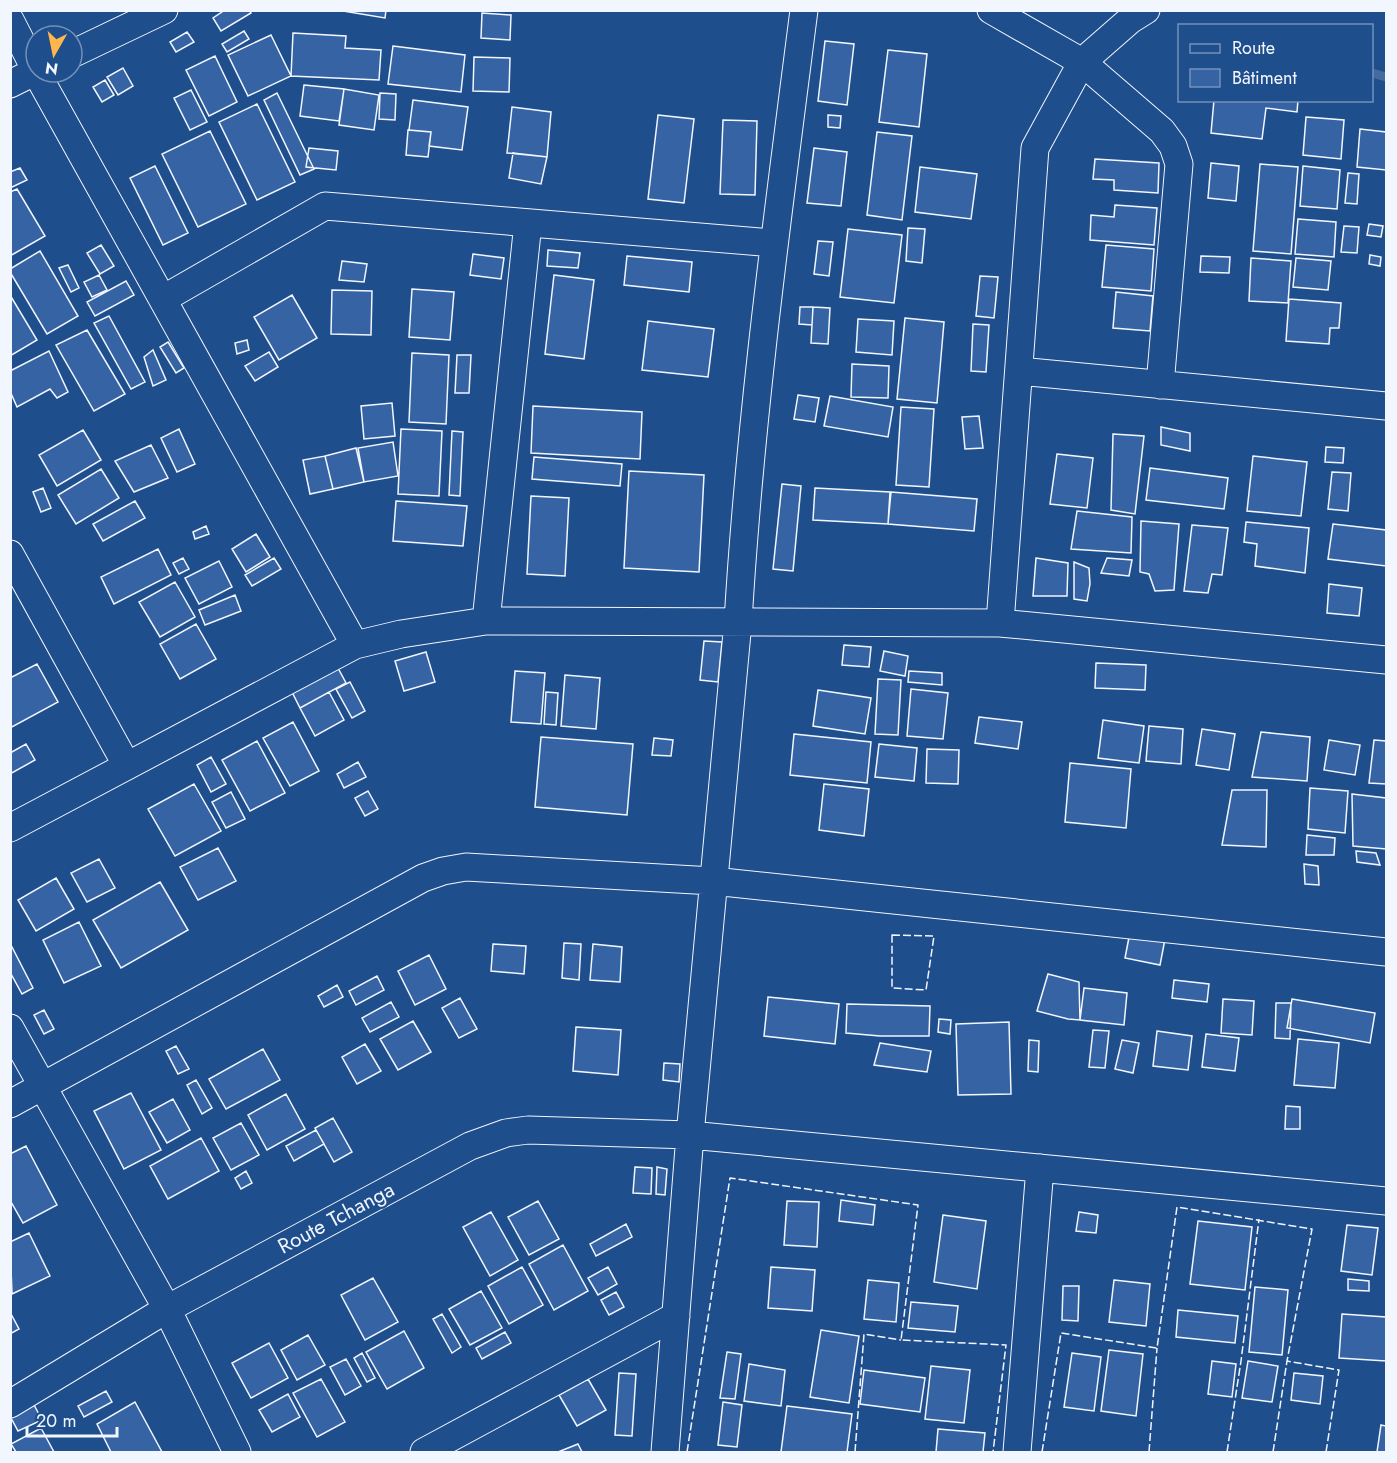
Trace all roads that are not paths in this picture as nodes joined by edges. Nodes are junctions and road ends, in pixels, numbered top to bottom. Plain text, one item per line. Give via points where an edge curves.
1 (164, 10) edge
2 (804, 10) edge
3 (991, 10) edge
4 (1146, 10) edge
5 (10, 21) edge
6 (24, 48) edge
7 (84, 48) edge
8 (1082, 62) junction
9 (24, 77) edge
10 (10, 84) edge
11 (43, 84) edge
12 (528, 223) junction
13 (774, 243) junction
14 (163, 299) junction
15 (1019, 370) junction
16 (1160, 385) junction
17 (1386, 406) edge
18 (10, 554) edge
19 (486, 621) junction
20 (738, 622) junction
21 (1000, 624) junction
22 (355, 645) junction
23 (1386, 660) edge
24 (127, 766) junction
25 (10, 828) edge
26 (714, 881) junction
27 (1386, 952) edge
28 (10, 1028) edge
29 (43, 1086) junction
30 (10, 1104) edge
31 (690, 1135) junction
32 (1040, 1168) junction
33 (1386, 1201) edge
34 (167, 1310) junction
35 (676, 1316) junction
36 (10, 1404) edge
37 (237, 1452) edge
38 (424, 1452) edge
39 (665, 1452) edge
40 (1017, 1452) edge

1 - 7 street
2 - 13 street
3 - 8 street
4 - 8 street
5 - 6 street
8 - 15 street via 1035,148
8 - 16 street via 1162,131 1179,164
9 - 10 street
11 - 14 street
12 - 13 street
12 - 14 street via 326,206
12 - 19 street
13 - 20 street
14 - 22 street
15 - 16 street
15 - 21 street
16 - 17 street
18 - 24 street
19 - 20 street
19 - 22 street
20 - 21 street
20 - 26 street
21 - 23 street
22 - 24 street
24 - 25 street
26 - 27 street
26 - 29 street via 466,867 443,871 423,878
26 - 31 street
28 - 29 street
29 - 30 street
29 - 34 street
31 - 32 street, Route Tchanga
31 - 34 street, Route Tchanga via 528,1130 484,1140
31 - 35 street
32 - 33 street, Route Tchanga
32 - 40 street
34 - 36 street, Route Tchanga
34 - 37 street
35 - 38 street
35 - 39 street

